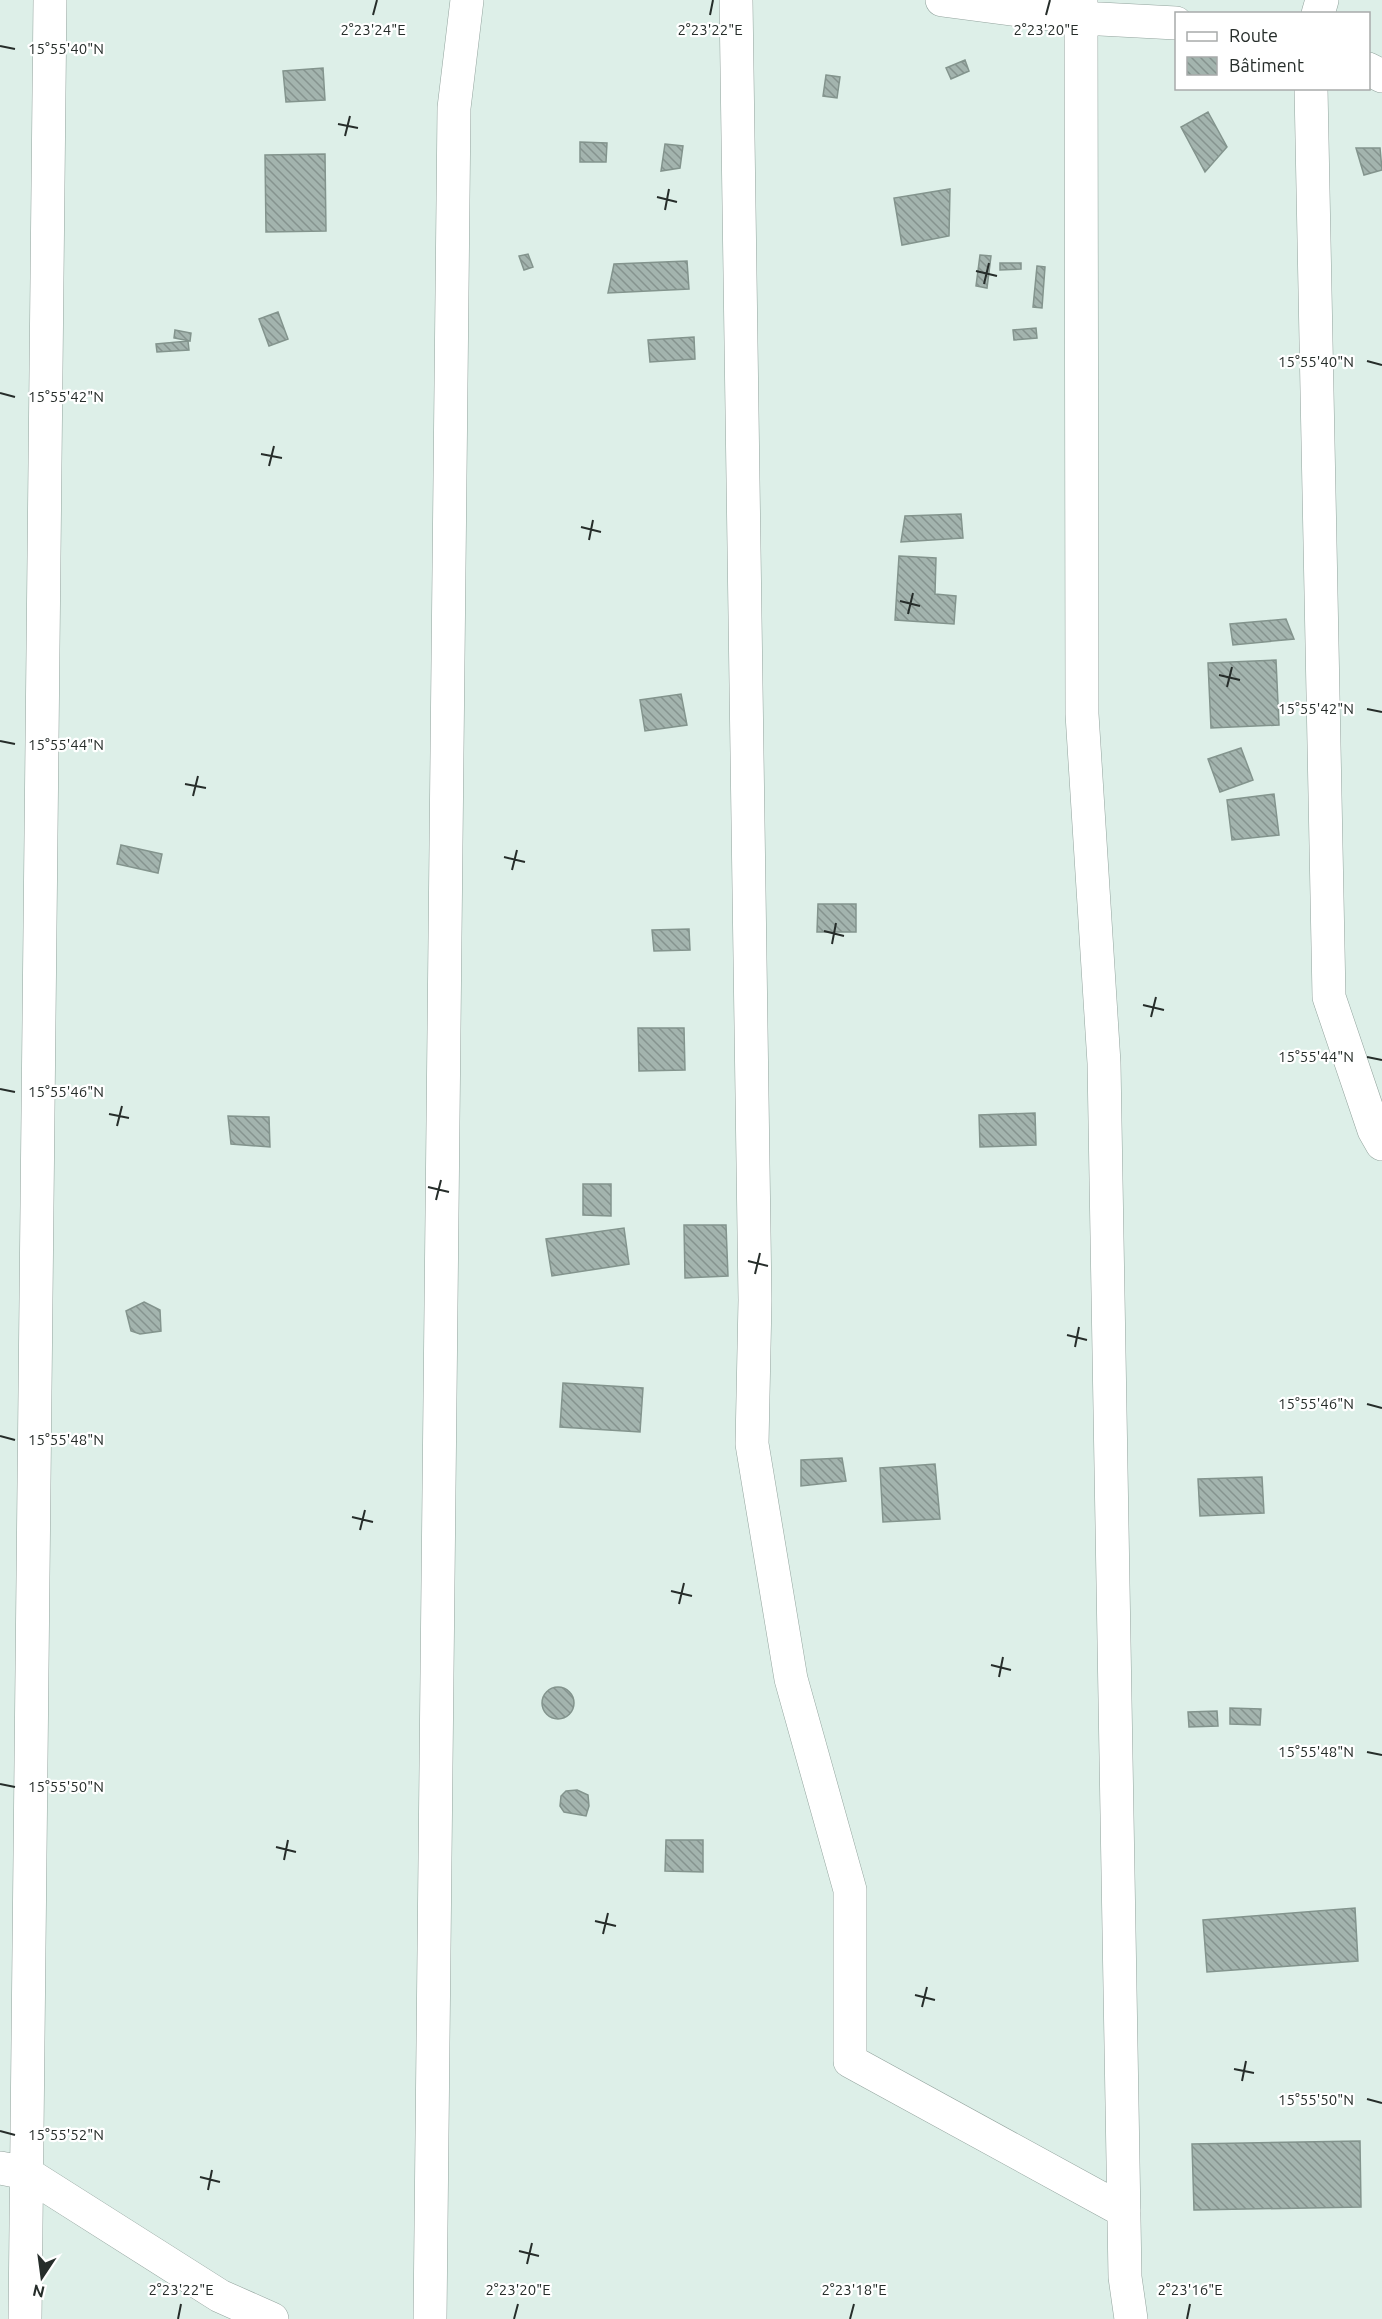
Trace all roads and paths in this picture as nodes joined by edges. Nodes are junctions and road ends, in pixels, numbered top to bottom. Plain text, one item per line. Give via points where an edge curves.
1 (50, 0) edge
2 (467, 0) edge
3 (736, 0) edge
4 (942, 0) edge
5 (1081, 9) edge
6 (1175, 23) edge
7 (1311, 90) edge
8 (1379, 1134) edge
9 (13, 2171) edge
10 (1124, 2211) junction
11 (26, 2319) edge
12 (272, 2319) edge
13 (430, 2319) edge
14 (1131, 2319) edge

1 - 9 street
2 - 13 street via 454,108
3 - 10 street via 755,1300 752,1444 791,1680 850,1890 850,2061
4 - 5 street
5 - 6 street
5 - 10 street via 1082,714 1104,1063
7 - 8 street via 1329,997
9 - 11 street
9 - 12 street via 220,2296
10 - 14 street via 1125,2277

